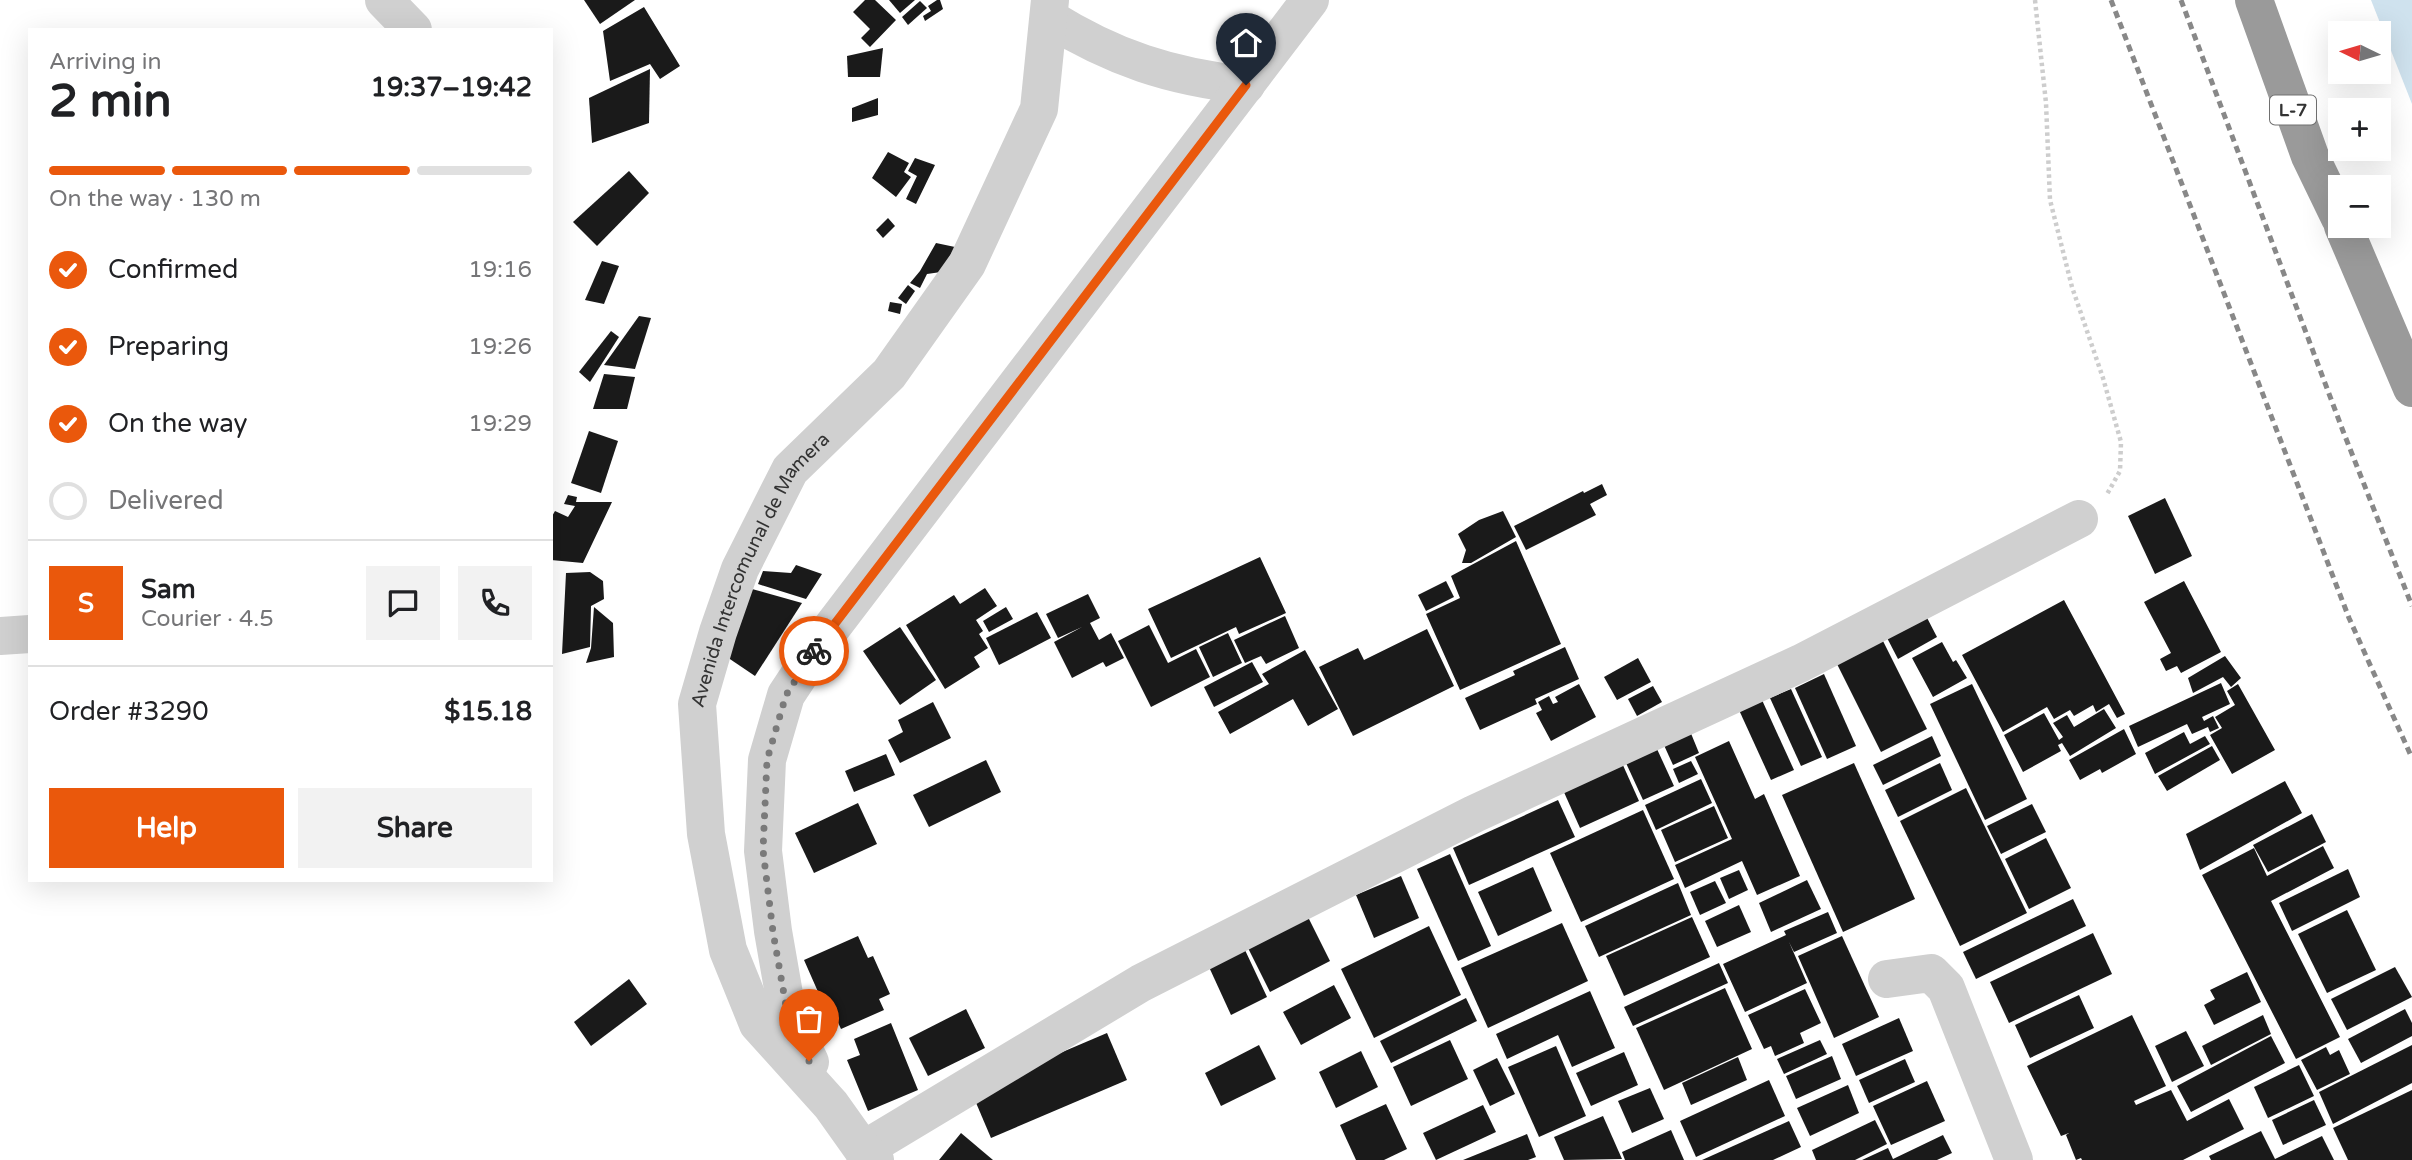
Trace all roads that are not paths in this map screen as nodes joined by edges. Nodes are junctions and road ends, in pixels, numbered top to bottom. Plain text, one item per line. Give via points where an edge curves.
1 (384, 0) edge
2 (1310, 0) edge
3 (2254, 0) edge
4 (1049, 9) edge
5 (411, 28) edge
6 (1246, 85) junction
7 (2328, 193) edge
8 (2348, 238) edge
9 (2412, 388) edge
10 (2079, 519) road end
11 (28, 634) edge
12 (0, 636) edge
13 (1887, 979) dead end
14 (831, 1105) junction
15 (869, 1155) edge
16 (2014, 1160) edge

1 - 5 street
2 - 6 street
3 - 7 highway, L-7 via 2310,156
4 - 6 street via 1076,34 1157,69
4 - 14 street, Avenida Intercomunal de Mamera via 1039,109 967,264 889,374 790,470 740,569 697,704 706,834 728,950 758,1024
6 - 14 street via 823,639 786,695 767,760 763,850 788,1017
8 - 9 highway
10 - 15 street via 1801,663 1474,814 1142,983
11 - 12 street
13 - 16 street via 1931,974 1946,988
14 - 15 street, Avenida Intercomunal de Mamera

